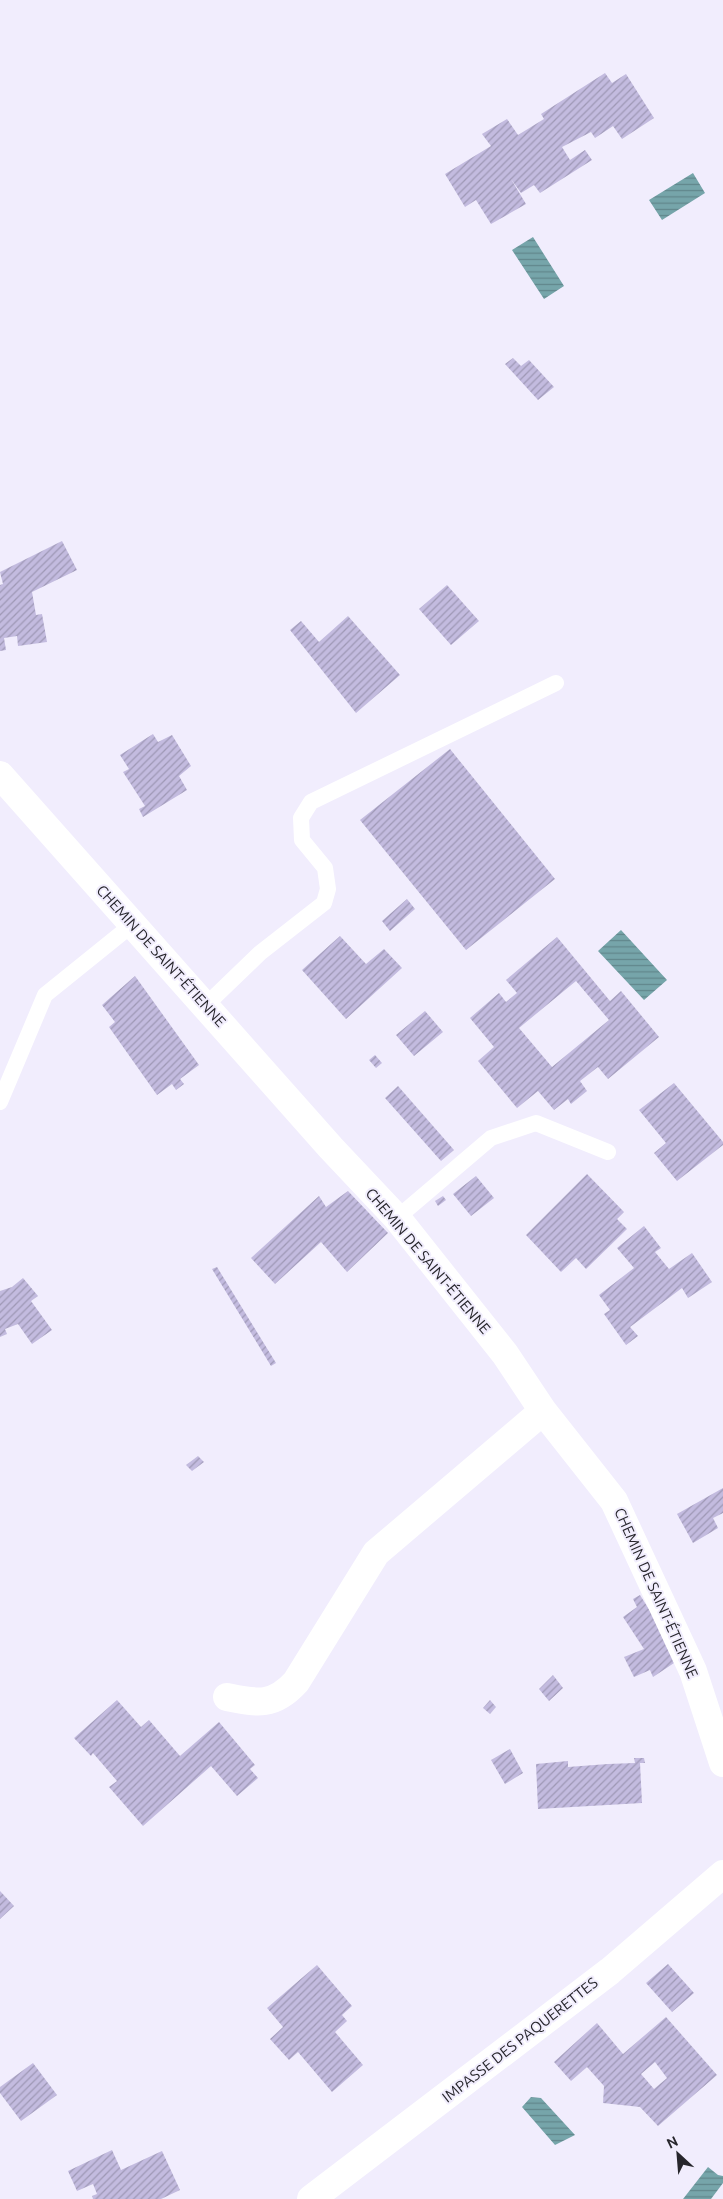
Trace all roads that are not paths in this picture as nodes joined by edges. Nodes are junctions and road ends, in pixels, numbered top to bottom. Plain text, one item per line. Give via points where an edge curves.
1 (556, 683) dead end
2 (0, 775) edge
3 (132, 924) junction
4 (205, 1006) junction
5 (0, 1102) edge
6 (608, 1152) dead end
7 (397, 1218) junction
8 (543, 1410) junction
9 (227, 1696) dead end
10 (723, 1763) edge
11 (723, 1874) edge
12 (311, 2199) edge

1 - 4 lane via 311,802 301,818 302,840 325,868 328,889 324,903 260,954
2 - 3 street, CHEMIN DE SAINT-ÉTIENNE
3 - 4 street, CHEMIN DE SAINT-ÉTIENNE
3 - 5 lane via 45,995
4 - 7 street, CHEMIN DE SAINT-ÉTIENNE
6 - 7 lane via 536,1123 490,1138
7 - 8 street, CHEMIN DE SAINT-ÉTIENNE via 505,1354
8 - 9 street via 376,1553 287,1692 273,1700 257,1703
8 - 10 street, CHEMIN DE SAINT-ÉTIENNE via 614,1501 693,1671
11 - 12 street, IMPASSE DES PAQUERETTES via 610,1971

